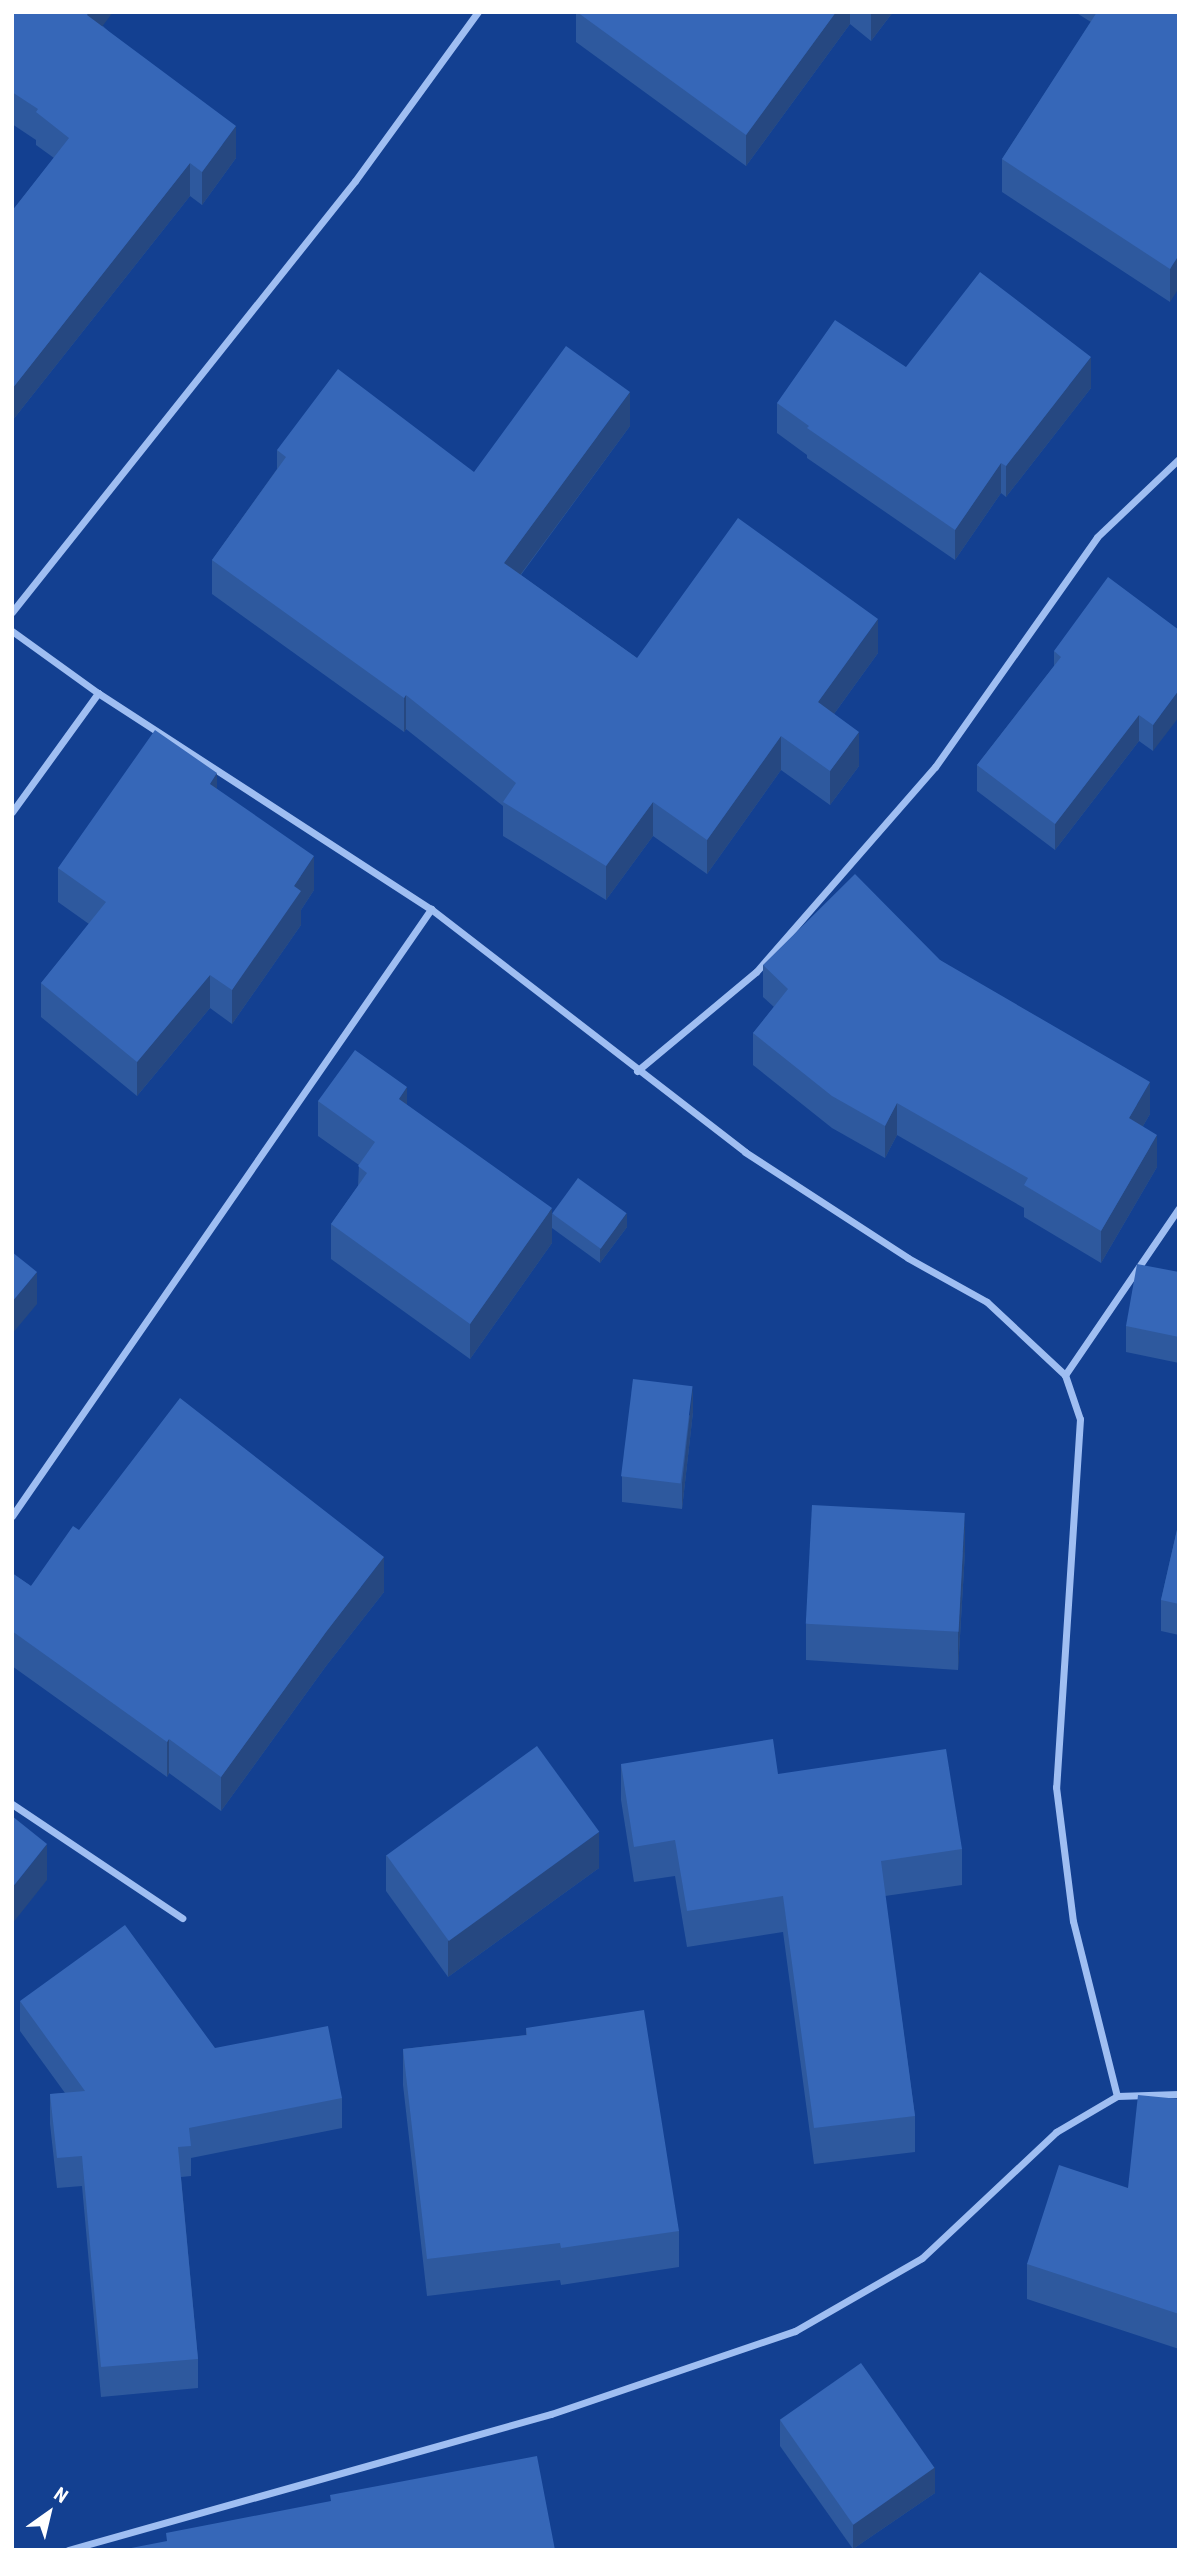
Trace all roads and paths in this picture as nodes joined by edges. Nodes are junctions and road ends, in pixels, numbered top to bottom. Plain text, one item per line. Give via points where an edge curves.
1 (478, 12) edge
2 (1179, 459) edge
3 (12, 612) edge
4 (12, 631) edge
5 (98, 693) junction
6 (12, 812) edge
7 (431, 909) junction
8 (637, 1071) junction
9 (1179, 1208) edge
10 (1065, 1376) junction
11 (12, 1516) edge
12 (12, 1804) edge
13 (182, 1918) dead end
14 (1179, 2094) edge
15 (1117, 2096) junction
16 (68, 2550) edge

1 - 3 street via 355,181
2 - 8 street via 1097,537 934,767 756,972
4 - 5 street
5 - 6 street
5 - 7 street
7 - 8 street
7 - 11 street
8 - 10 street via 745,1152 908,1258 987,1302
9 - 10 street
10 - 15 street via 1080,1419 1056,1787 1073,1922
12 - 13 street
14 - 15 street
15 - 16 street via 1056,2132 922,2258 795,2331 551,2414

